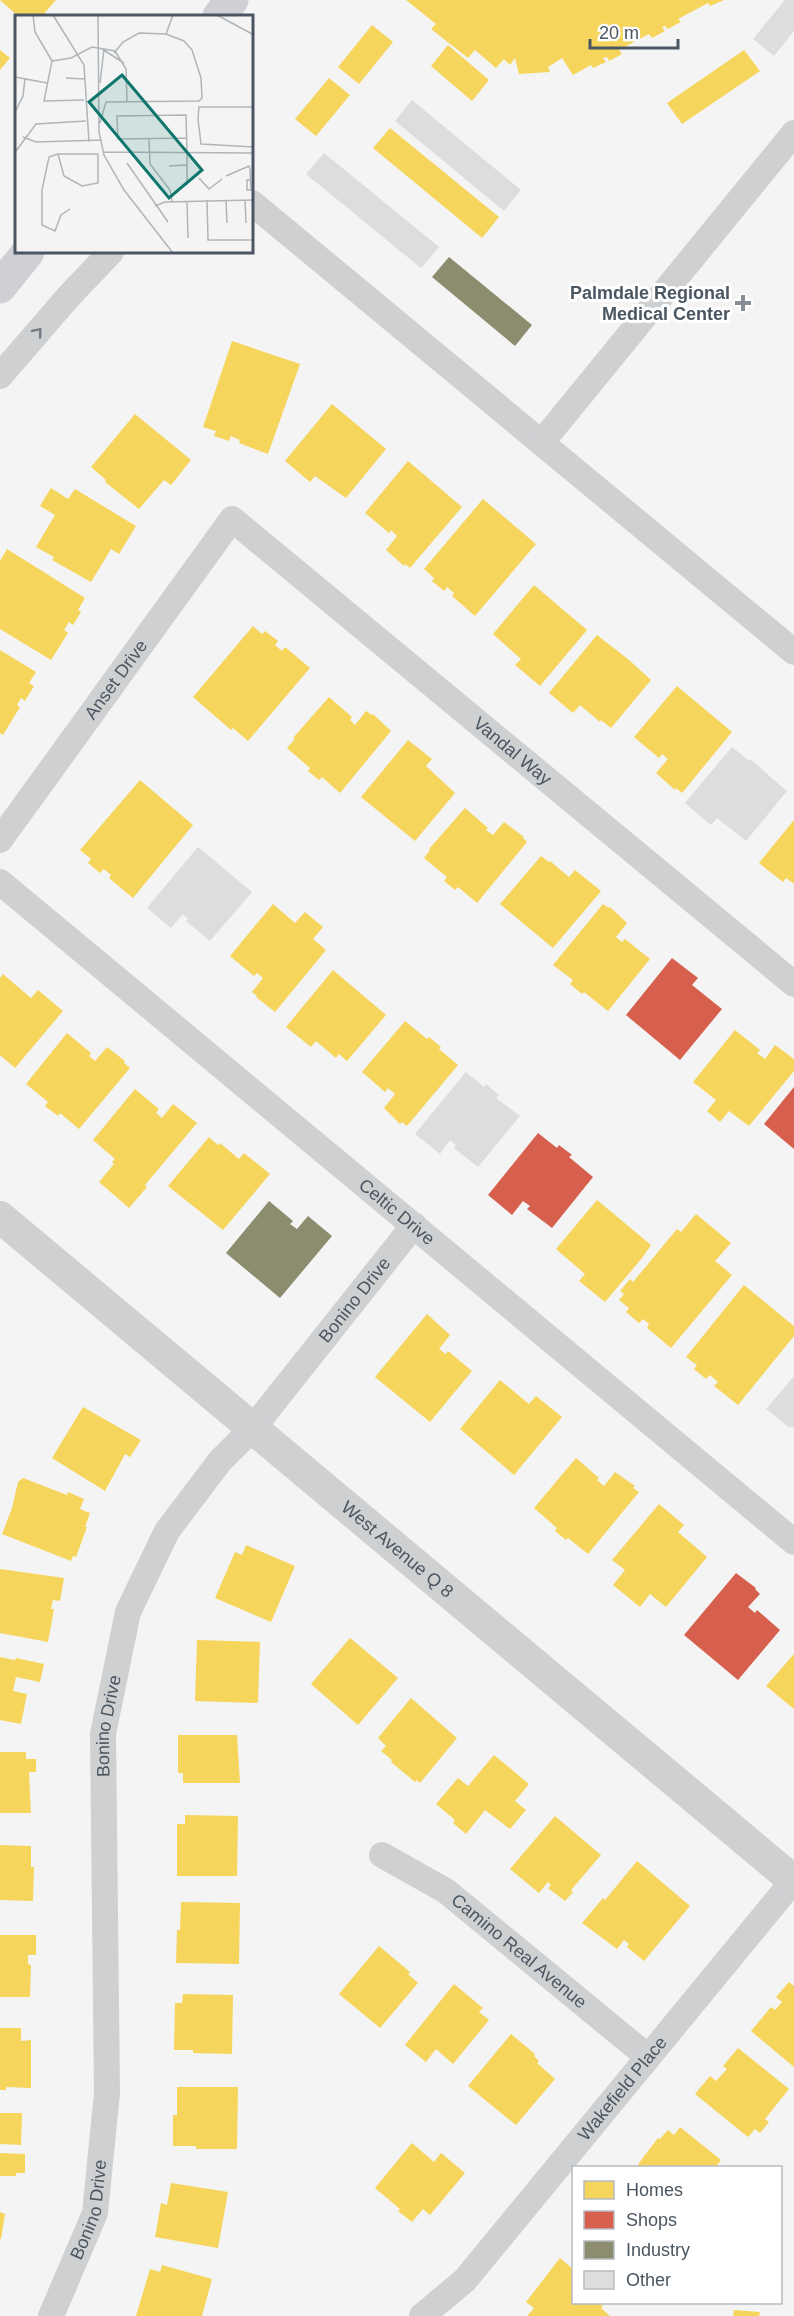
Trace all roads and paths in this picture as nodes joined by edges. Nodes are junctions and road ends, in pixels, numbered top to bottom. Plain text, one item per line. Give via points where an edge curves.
1 (232, 0) edge
2 (220, 15) edge
3 (794, 133) edge
4 (254, 205) edge
5 (26, 254) edge
6 (109, 254) edge
7 (0, 287) edge
8 (0, 376) edge
9 (542, 442) junction
10 (232, 519) joint
11 (794, 652) edge
12 (0, 840) edge
13 (0, 882) edge
14 (794, 984) edge
15 (0, 1217) edge
16 (414, 1225) junction
17 (253, 1428) junction
18 (794, 1542) edge
19 (382, 1855) dead end
20 (794, 1881) edge
21 (648, 2057) junction
22 (51, 2316) edge
23 (422, 2316) edge

1 - 2 main road
3 - 9 street
4 - 9 street
5 - 7 main road
8 -> 6 street
9 - 11 street
10 - 12 street, Anset Drive
10 - 14 street, Vandal Way
13 - 16 street, Celtic Drive
15 - 17 street, West Avenue Q 8
16 - 17 street, Bonino Drive
16 - 18 street, Celtic Drive
17 - 20 street, West Avenue Q 8
17 - 22 street, Bonino Drive via 220,1461 167,1531 128,1612 104,1734 106,2093 95,2213
19 - 21 street, Camino Real Avenue via 446,1891
20 - 21 street, Wakefield Place
21 - 23 street, Wakefield Place via 465,2280

